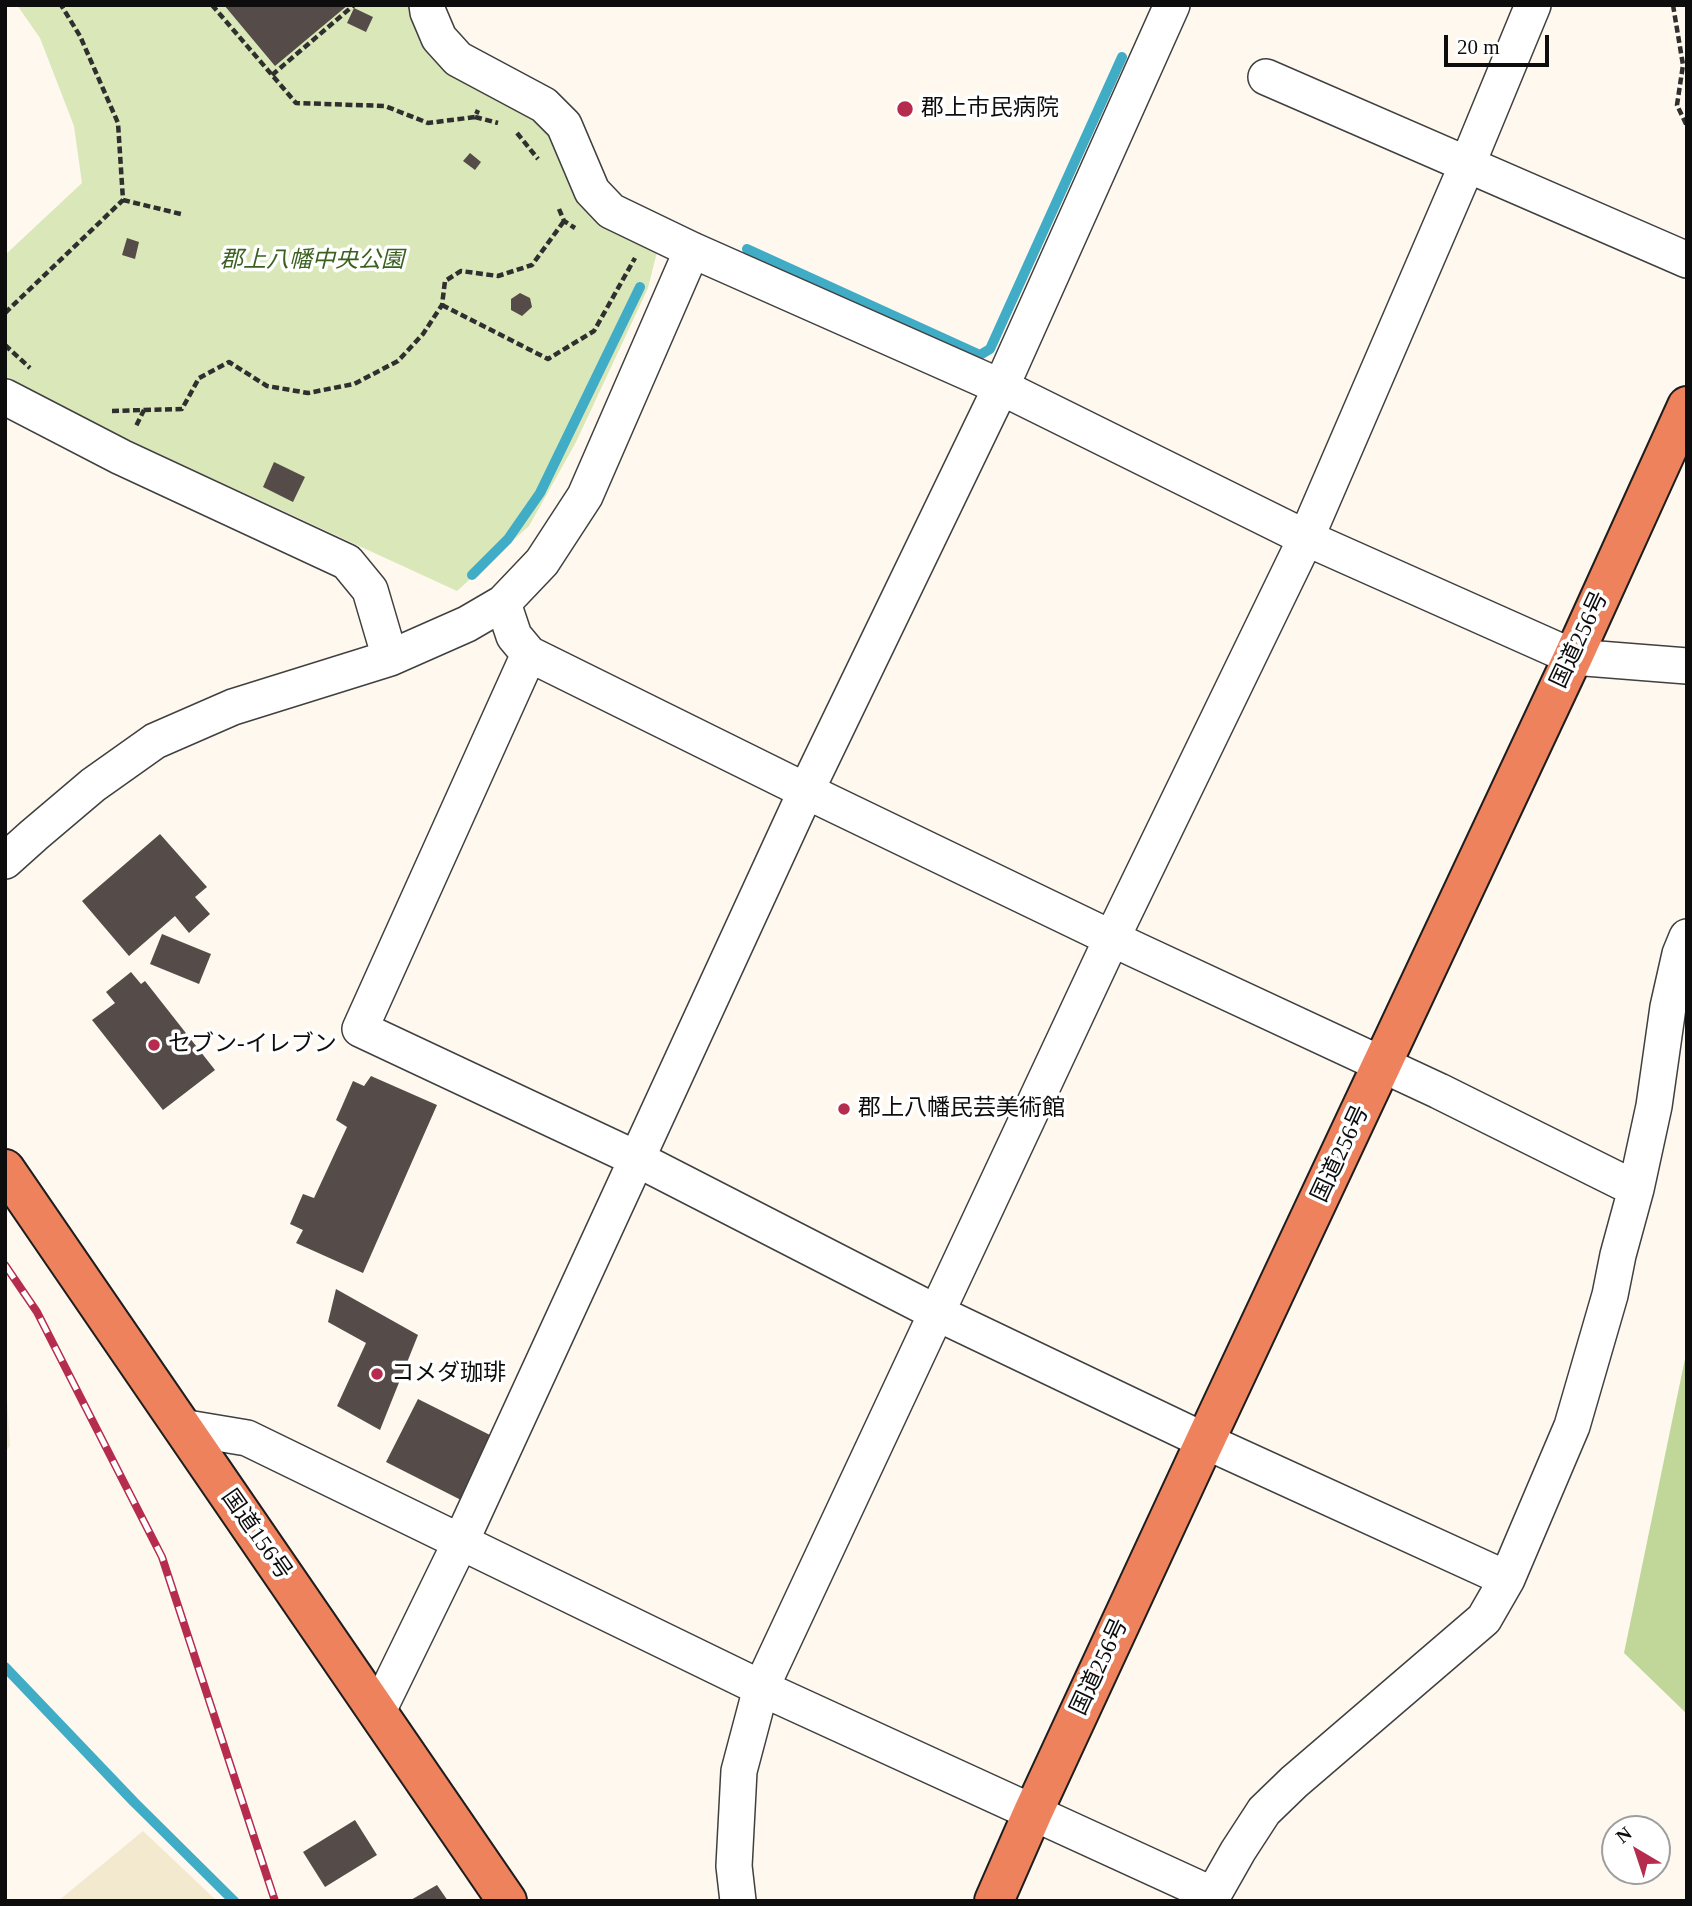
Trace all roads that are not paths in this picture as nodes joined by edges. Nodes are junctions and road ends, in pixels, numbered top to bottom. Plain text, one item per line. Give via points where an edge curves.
1 (427, 5) edge
2 (1172, 5) edge
3 (1533, 5) edge
4 (1266, 77) dead end
5 (1467, 164) junction
6 (692, 250) junction
7 (1687, 260) edge
8 (1001, 387) junction
9 (5, 397) edge
10 (1687, 406) edge
11 (1306, 538) junction
12 (503, 603) junction
13 (529, 654) junction
14 (1573, 657) junction
15 (390, 658) junction
16 (1687, 666) edge
17 (806, 791) junction
18 (5, 861) edge
19 (1687, 937) edge
20 (1112, 938) junction
21 (1382, 1065) junction
22 (637, 1158) junction
23 (5, 1169) edge
24 (1636, 1189) junction
25 (937, 1313) junction
26 (181, 1427) junction
27 (1205, 1441) junction
28 (461, 1541) junction
29 (1507, 1579) junction
30 (761, 1688) junction
31 (378, 1711) junction
32 (1033, 1812) junction
33 (1213, 1898) edge
34 (507, 1901) edge
35 (738, 1901) edge
36 (994, 1901) edge

1 - 6 street via 439,38 458,59 544,105 564,125 592,191 611,211
2 - 8 street
3 - 5 street
4 - 5 street
5 - 7 street
5 - 11 street
6 - 8 street
6 - 12 street via 585,496 542,562
8 - 11 street
8 - 17 street
9 - 15 street via 121,457 347,562 370,590
10 - 14 highway, 国道256号
11 - 14 street
11 - 20 street
12 - 13 street via 514,636
12 - 15 street
13 - 17 street
13 - 22 street via 360,1029
14 - 16 street
14 - 21 highway, 国道256号
15 - 18 street via 233,707 155,741 93,785
17 - 20 street
17 - 22 street
19 - 24 street via 1668,1007
20 - 21 street
20 - 25 street
21 - 24 street
21 - 27 highway, 国道256号
22 - 25 street
22 - 28 street
23 - 26 highway, 国道156号
24 - 29 street via 1572,1426
25 - 27 street
25 - 30 street
26 - 28 street via 247,1437
26 - 31 highway, 国道156号
27 - 29 street
27 - 32 highway, 国道256号
28 - 30 street
28 - 31 street
29 - 33 street via 1484,1619 1264,1811
30 - 32 street
30 - 35 street via 739,1771 734,1866
31 - 34 highway, 国道156号
32 - 33 street
32 - 36 highway, 国道256号

